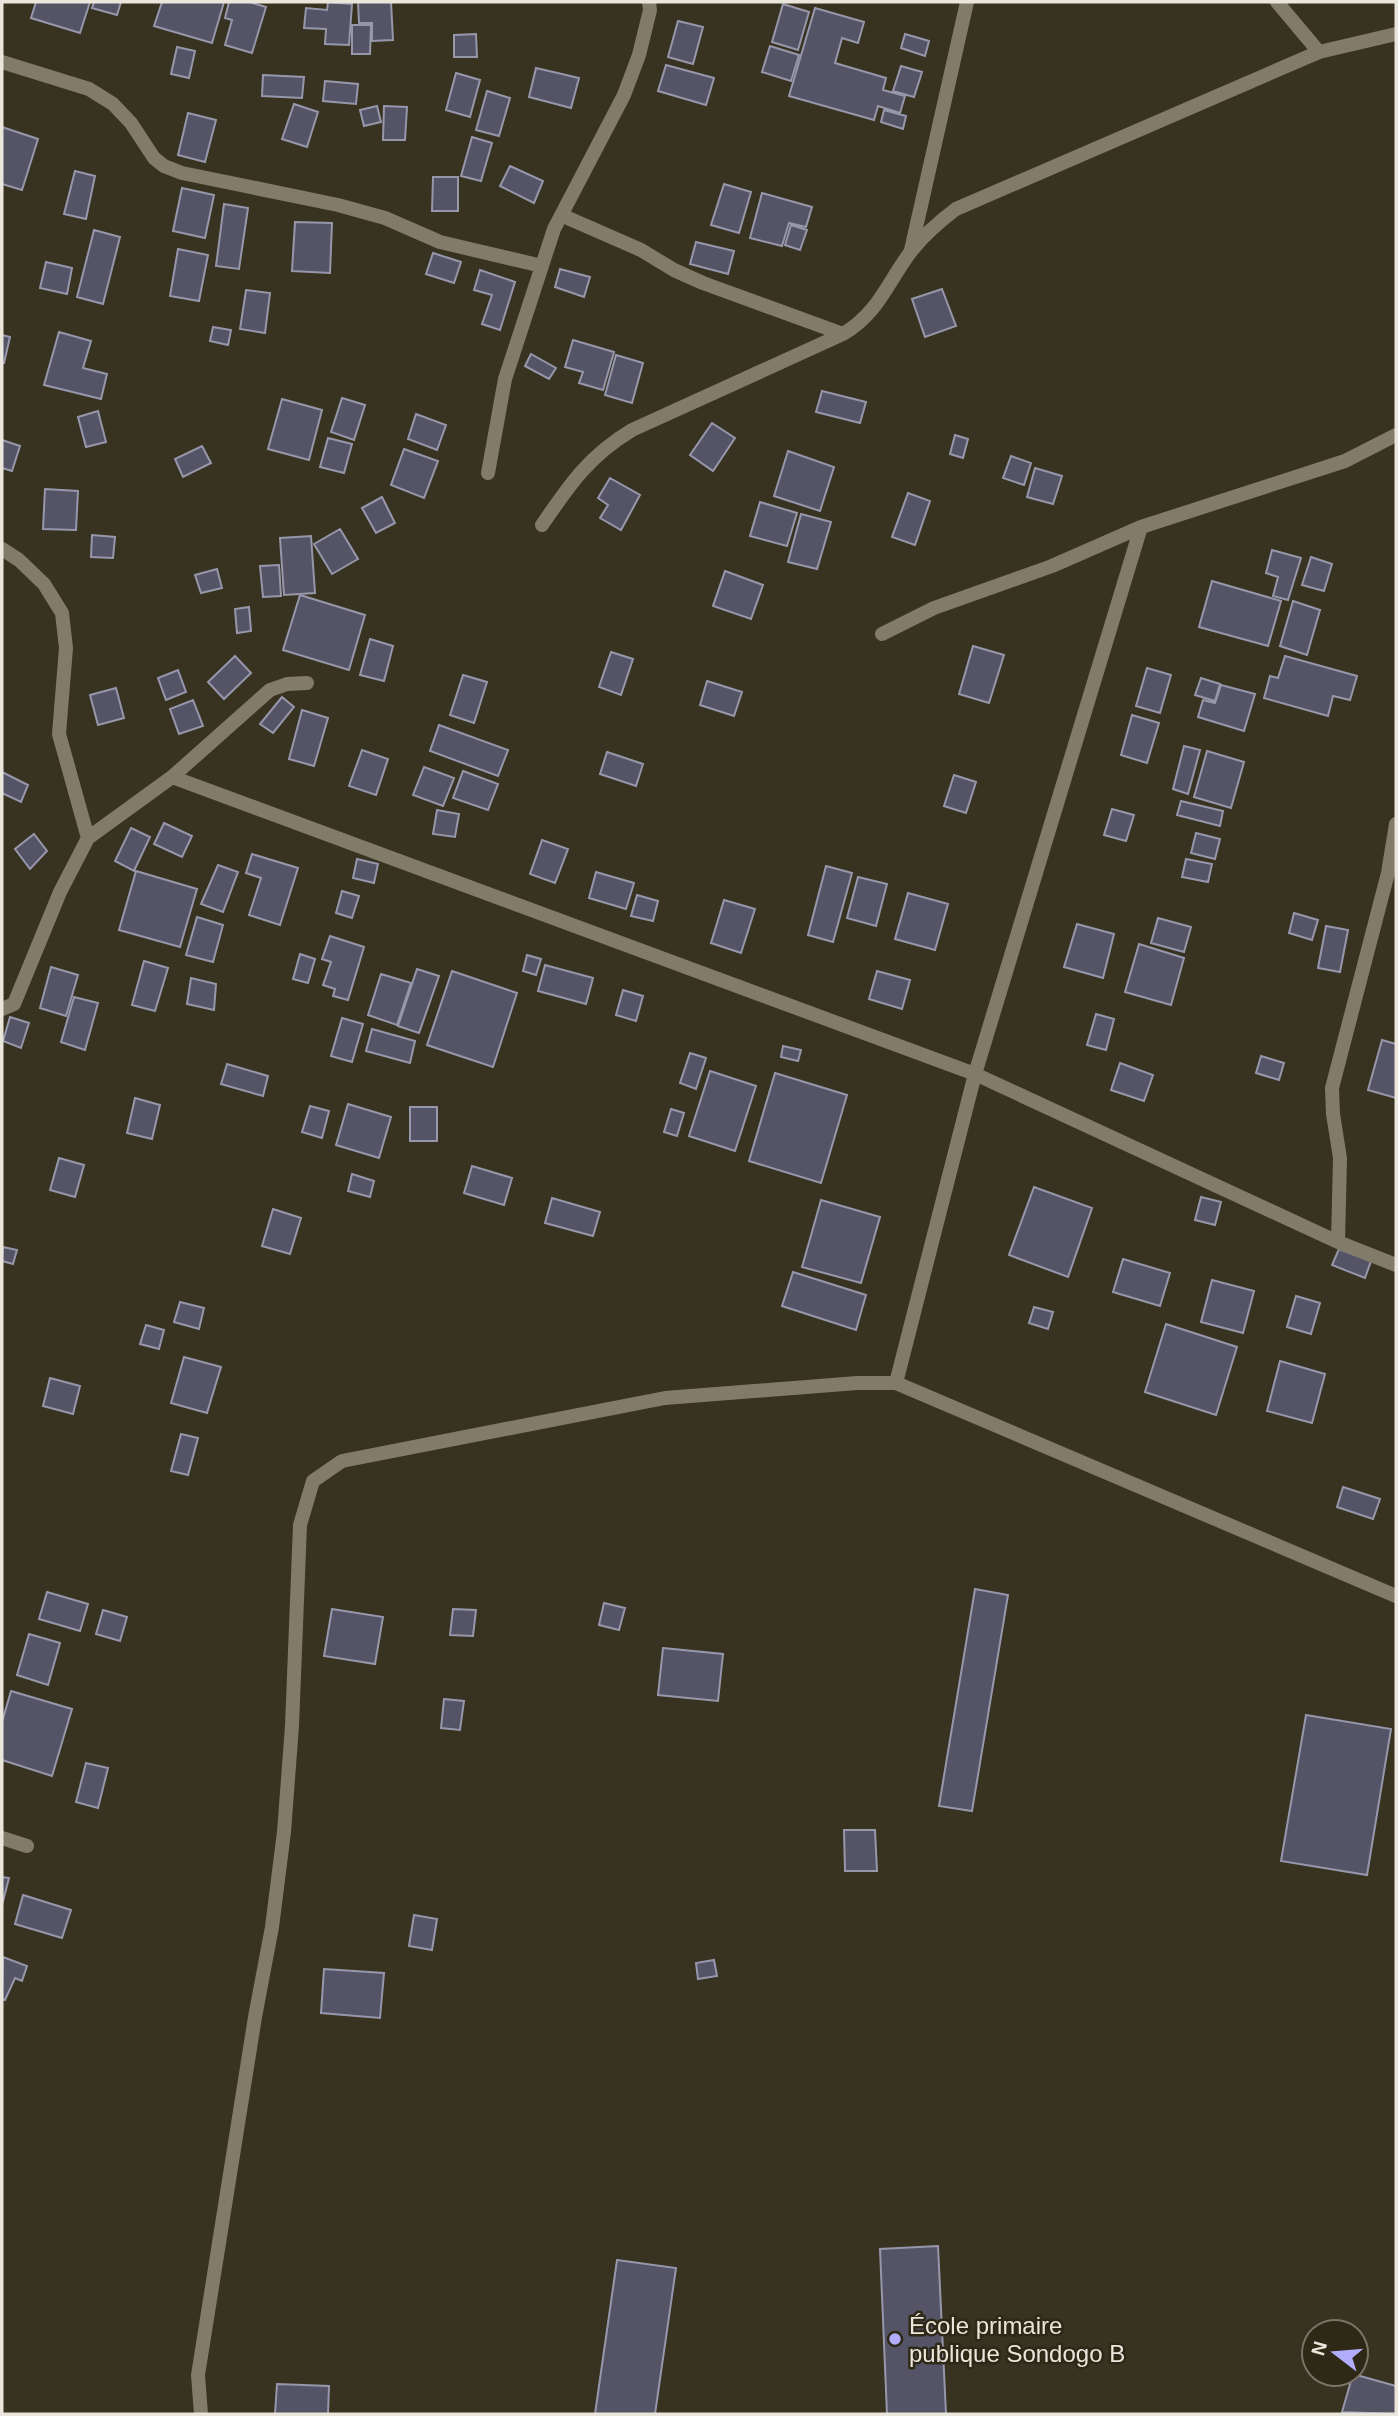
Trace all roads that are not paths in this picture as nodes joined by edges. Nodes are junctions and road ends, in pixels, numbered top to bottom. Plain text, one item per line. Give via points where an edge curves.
1 (649, 2) edge
2 (967, 2) edge
3 (1277, 2) edge
4 (1396, 34) edge
5 (1319, 52) junction
6 (2, 62) edge
7 (561, 215) junction
8 (911, 252) junction
9 (542, 267) junction
10 (843, 334) junction
11 (1396, 435) edge
12 (488, 472) dead end
13 (542, 525) dead end
14 (1141, 527) junction
15 (2, 549) edge
16 (882, 634) dead end
17 (307, 683) dead end
18 (172, 777) junction
19 (1396, 824) edge
20 (88, 838) junction
21 (2, 1009) edge
22 (975, 1074) junction
23 (1338, 1241) junction
24 (1396, 1265) edge
25 (896, 1383) junction
26 (1396, 1596) edge
27 (2, 1838) edge
28 (27, 1846) dead end
29 (201, 2414) edge

1 - 7 street via 639,55 624,95
2 - 8 street
3 - 5 street
4 - 5 street
5 - 8 street via 956,209
6 - 9 street via 89,89 131,122 154,158 182,173 338,205 385,218 440,242
7 - 9 street
7 - 10 street via 703,283
8 - 10 street via 875,308
9 - 12 street via 505,379
10 - 13 street via 632,429 606,446 568,486
11 - 14 street via 1345,461
14 - 16 street via 1052,566 934,608
14 - 22 street
15 - 20 street via 44,584 62,613 66,648 59,734
17 - 18 street via 270,690
18 - 20 street
18 - 22 street
19 - 23 street via 1385,887 1332,1088 1340,1158
20 - 21 street via 60,892 14,1004
22 - 23 street
22 - 25 street
23 - 24 street
25 - 26 street
25 - 29 street via 665,1398 342,1461 313,1481 300,1525 285,1832 198,2375
27 - 28 street

